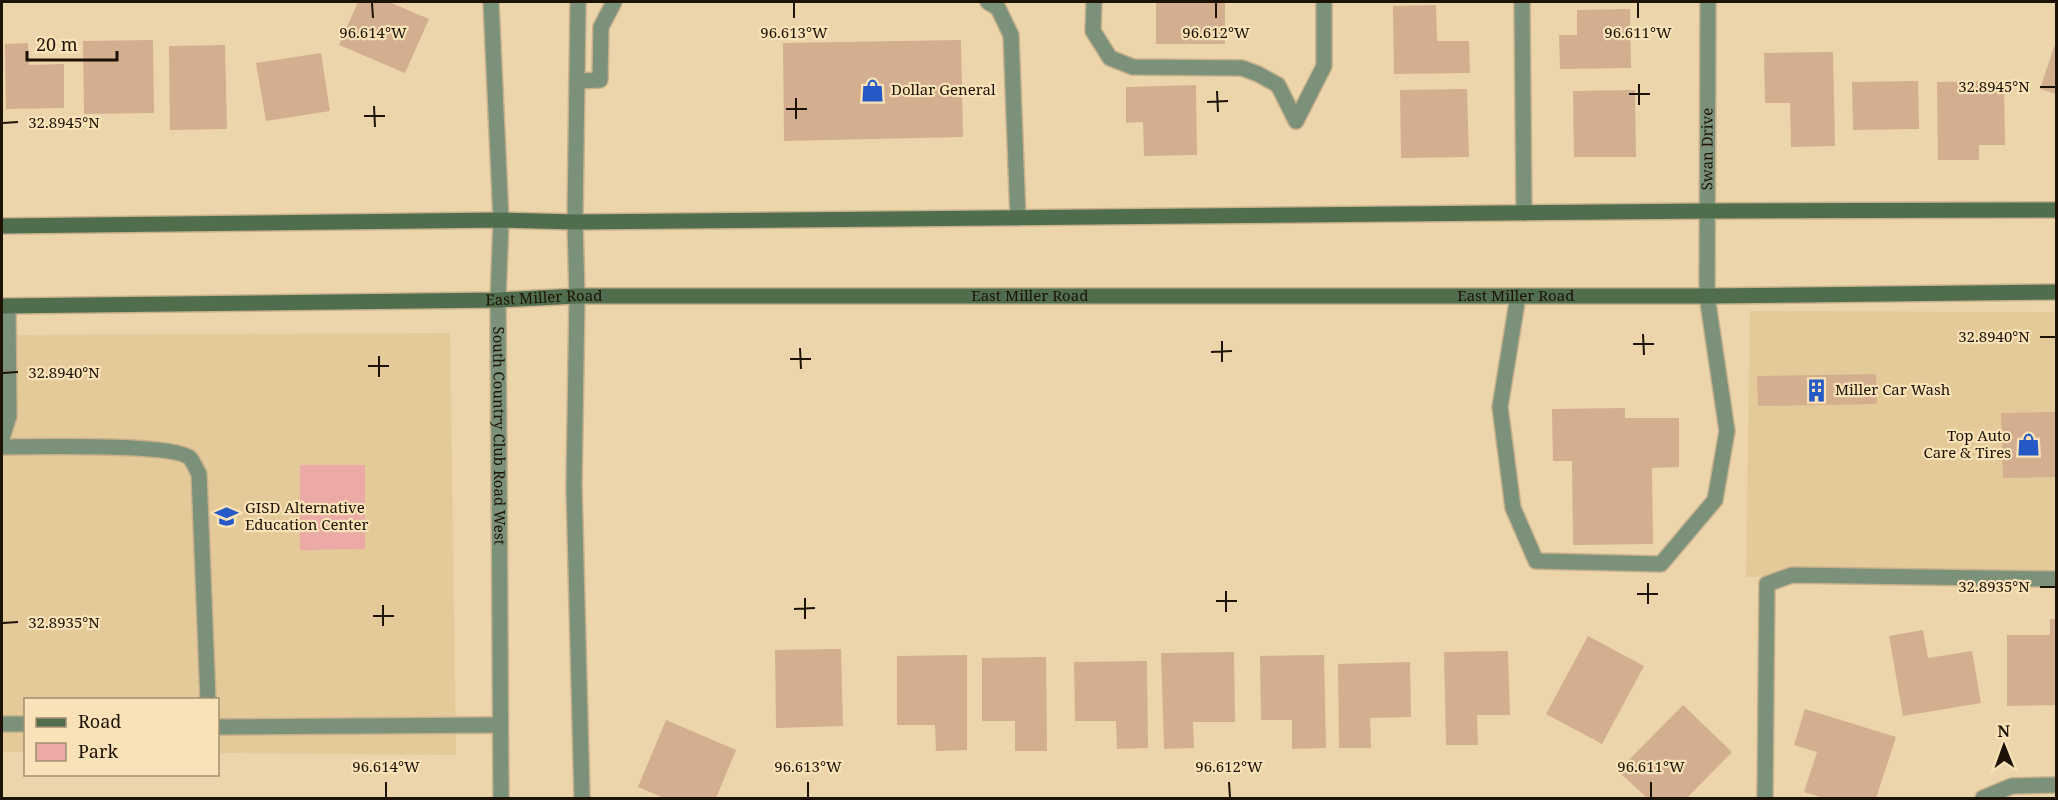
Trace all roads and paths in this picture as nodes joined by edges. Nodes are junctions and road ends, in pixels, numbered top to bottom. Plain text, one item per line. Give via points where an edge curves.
1 (490, 2) edge
2 (578, 2) edge
3 (614, 2) edge
4 (988, 2) edge
5 (1094, 2) edge
6 (1324, 2) edge
7 (1522, 2) edge
8 (1708, 2) edge
9 (577, 81) junction
10 (2056, 210) edge
11 (1707, 211) junction
12 (1524, 213) junction
13 (1018, 218) junction
14 (501, 219) junction
15 (575, 222) junction
16 (2, 226) edge
17 (2056, 292) edge
18 (578, 296) junction
19 (1518, 296) junction
20 (1707, 296) junction
21 (498, 300) junction
22 (5, 306) edge
23 (2, 438) edge
24 (2, 447) edge
25 (2056, 579) edge
26 (208, 698) edge
27 (24, 723) edge
28 (2, 724) edge
29 (499, 725) junction
30 (219, 727) edge
31 (2056, 785) edge
32 (501, 798) edge
33 (582, 798) edge
34 (1765, 798) edge
35 (1983, 798) edge

1 - 14 street, South Country Club Road West
2 - 9 street
3 - 9 street via 601,27 600,80
4 - 13 street via 998,8 1011,35
5 - 6 street via 1093,31 1110,58 1133,67 1242,68 1278,86 1296,121 1324,66
7 - 12 street
8 - 11 street, Swan Drive
9 - 15 street
10 - 11 main road
11 - 12 main road
11 - 20 street, Swan Drive
12 - 13 main road
13 - 15 main road
14 - 15 main road
14 - 16 main road
14 - 21 street, South Country Club Road West
15 - 18 street
17 - 20 main road, East Miller Road
18 - 19 main road, East Miller Road
18 - 21 main road, East Miller Road
18 - 33 street via 574,487
19 - 20 main road, East Miller Road
19 - 20 street, Swan Drive via 1500,406 1513,508 1536,561 1661,564 1714,500 1727,430
21 - 22 main road, East Miller Road
21 - 29 street, South Country Club Road West
22 - 23 street via 9,416
24 - 26 street via 145,448 189,457 200,483
25 - 34 street via 1792,575 1767,584
27 - 28 street
29 - 30 street
29 - 32 street, South Country Club Road West
31 - 35 street via 2012,786

